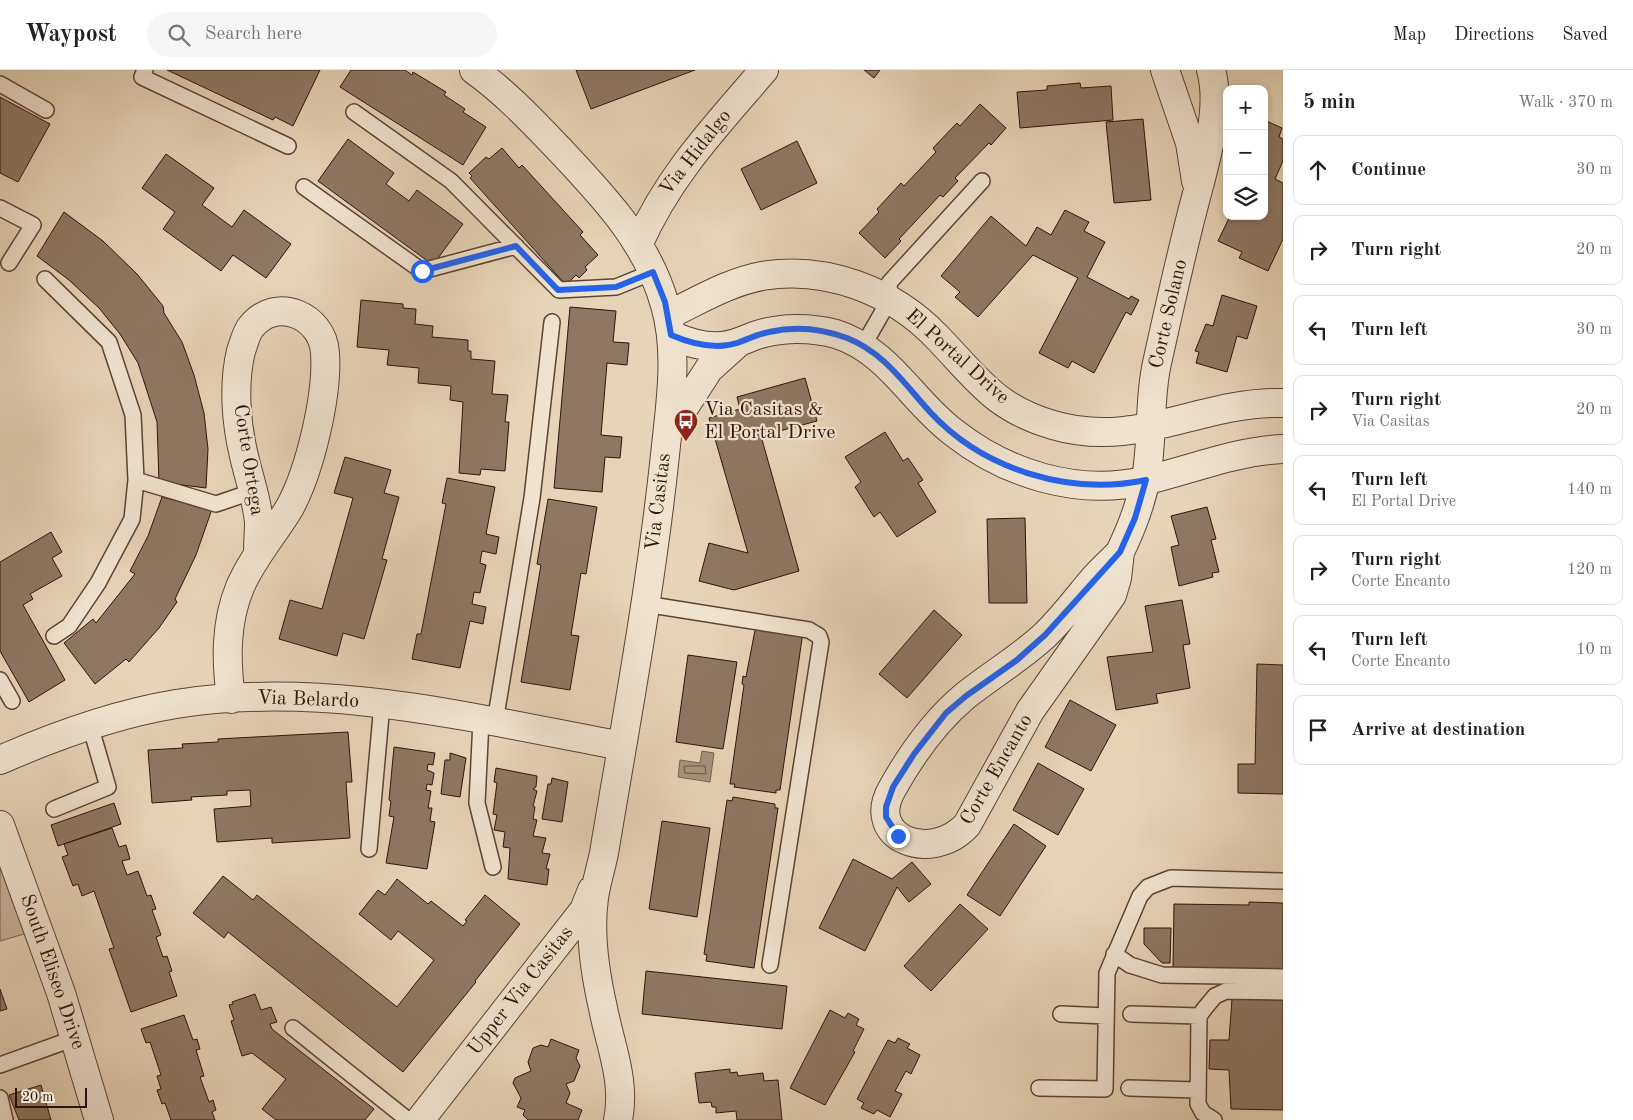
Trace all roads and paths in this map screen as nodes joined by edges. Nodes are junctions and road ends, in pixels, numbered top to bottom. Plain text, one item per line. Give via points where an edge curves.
1 (474, 70) edge
2 (764, 70) edge
3 (1165, 70) edge
4 (1211, 70) edge
5 (138, 72) edge
6 (0, 84) edge
7 (46, 110) dead end
8 (354, 112) dead end
9 (288, 146) dead end
10 (982, 181) dead end
11 (304, 187) dead end
12 (1195, 200) junction
13 (0, 208) edge
14 (639, 243) junction
15 (516, 246) junction
16 (9, 264) dead end
17 (653, 272) junction
18 (45, 279) dead end
19 (890, 299) junction
20 (552, 322) dead end
21 (670, 325) junction
22 (739, 342) junction
23 (863, 346) junction
24 (1283, 403) edge
25 (1150, 428) junction
26 (667, 435) junction
27 (1283, 449) edge
28 (136, 480) junction
29 (1146, 480) junction
30 (254, 491) junction
31 (1120, 552) junction
32 (258, 553) junction
33 (644, 604) junction
34 (54, 636) dead end
35 (0, 680) edge
36 (231, 699) junction
37 (12, 700) dead end
38 (382, 704) junction
39 (488, 721) junction
40 (90, 725) junction
41 (622, 746) junction
42 (0, 760) edge
43 (54, 810) dead end
44 (0, 825) edge
45 (369, 849) dead end
46 (604, 853) junction
47 (493, 867) dead end
48 (1283, 881) edge
49 (1114, 954) junction
50 (770, 965) dead end
51 (1283, 977) edge
52 (1283, 992) edge
53 (1061, 1014) dead end
54 (1131, 1014) dead end
55 (1106, 1016) junction
56 (1199, 1016) junction
57 (292, 1028) dead end
58 (75, 1038) junction
59 (0, 1065) edge
60 (1039, 1088) dead end
61 (1130, 1088) dead end
62 (1197, 1090) junction
63 (0, 1098) edge
64 (5, 1120) edge
65 (99, 1120) edge
66 (408, 1120) edge
67 (420, 1120) edge
68 (618, 1120) edge
69 (1214, 1120) edge

1 - 14 street, Via Casitas via 506,95 544,134 605,198
2 - 14 street, Via Hidalgo via 681,168 659,202
3 - 12 street, Corte Solano via 1190,143 1196,172
4 - 12 street, Corte Solano via 1214,96 1212,127 1207,161
5 - 9 lane
6 - 7 lane
8 - 15 lane via 451,181
10 - 19 lane via 889,283
11 - 15 lane via 422,271
12 - 25 street, Corte Solano via 1155,371
13 - 16 lane via 33,224
14 - 17 street, Via Casitas
15 - 17 lane via 558,290 616,287
17 - 21 street, Via Casitas
18 - 28 lane via 109,342 133,415
19 - 21 street, El Portal Drive via 838,279 808,274 762,276 732,285
19 - 23 lane
19 - 25 street, El Portal Drive via 926,326 985,389 1014,410 1047,423 1082,431 1117,433
20 - 39 lane via 532,498
21 - 22 street via 686,341 710,346
21 - 26 street, Via Casitas via 671,392
22 - 23 street via 770,331 803,329 835,334
22 - 26 street via 709,369
23 - 29 street via 892,367 933,416 995,460 1038,476 1075,484 1109,486
24 - 25 street, El Portal Drive via 1226,408
25 - 29 street, Corte Solano
26 - 33 street, Via Casitas
27 - 29 street via 1230,456
28 - 30 lane via 216,504
28 - 34 lane via 132,519 98,583 68,626
29 - 31 street, Corte Encanto via 1135,518
30 - 32 street, Corte Ortega via 259,523
30 - 32 street, Corte Ortega via 238,419 239,362 251,327 265,316 290,312 305,317 321,336 325,354 323,384 301,483
31 - 31 street, Corte Encanto via 1045,635 1017,660 966,696 933,729 888,796 886,817 898,836 908,842 933,844 947,841 967,825 1030,711 1112,595
32 - 36 street, Corte Ortega via 240,588 229,627 226,665
33 - 41 street, Via Casitas
33 - 50 lane via 809,630 819,636 821,642
35 - 37 lane
36 - 38 street, Via Belardo via 296,698
36 - 40 street, Via Belardo via 177,704
38 - 39 street, Via Belardo
38 - 45 lane
39 - 41 street, Via Belardo
39 - 47 lane via 477,803
40 - 42 street, Via Belardo
40 - 43 lane via 108,787
41 - 46 street, Via Casitas
44 - 58 street, South Eliseo Drive
46 - 67 street, Upper Via Casitas via 584,910
46 - 68 street via 594,898 593,934 603,1008 618,1065 621,1107
48 - 49 lane via 1171,878 1159,881 1140,896
49 - 51 lane via 1130,964 1162,975
49 - 55 lane via 1107,973
52 - 56 lane via 1226,991 1215,996
53 - 55 lane
54 - 56 lane
55 - 60 lane via 1105,1089
56 - 62 lane
57 - 66 lane
58 - 59 lane
58 - 65 street, South Eliseo Drive
61 - 62 lane
62 - 69 lane via 1198,1104 1203,1113
63 - 64 lane

